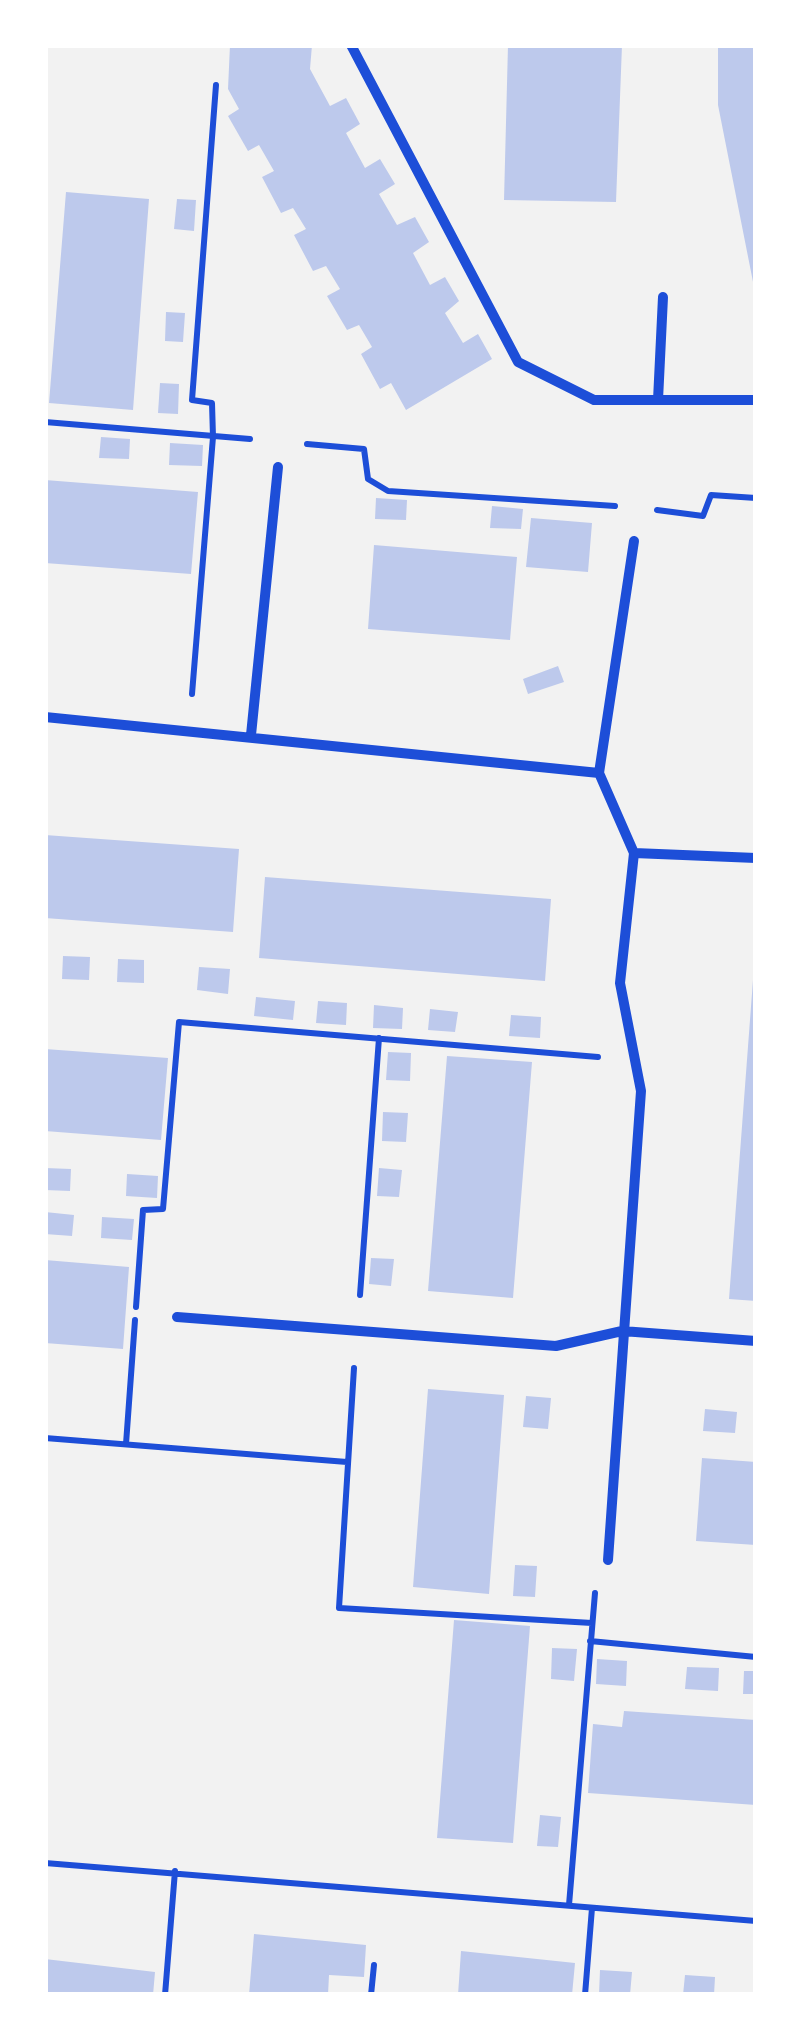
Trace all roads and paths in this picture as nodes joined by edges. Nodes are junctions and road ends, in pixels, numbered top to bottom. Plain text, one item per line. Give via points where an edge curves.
1 (352, 45) edge
2 (216, 85) dead end
3 (663, 297) dead end
4 (658, 400) junction
5 (756, 400) edge
6 (45, 422) edge
7 (213, 436) junction
8 (266, 440) dead end
9 (300, 444) dead end
10 (278, 467) dead end
11 (756, 498) edge
12 (622, 506) dead end
13 (642, 508) dead end
14 (634, 541) dead end
15 (45, 717) edge
16 (189, 730) junction
17 (251, 736) junction
18 (599, 773) junction
19 (634, 853) junction
20 (756, 858) edge
21 (378, 1038) junction
22 (634, 1060) junction
23 (177, 1317) dead end
24 (357, 1331) junction
25 (622, 1331) junction
26 (756, 1341) edge
27 (45, 1438) edge
28 (126, 1444) junction
29 (347, 1462) junction
30 (608, 1560) joint
31 (592, 1622) junction
32 (590, 1641) junction
33 (756, 1657) edge
34 (45, 1863) edge
35 (176, 1871) junction
36 (570, 1906) junction
37 (592, 1908) junction
38 (756, 1921) edge
39 (374, 1964) dead end
40 (165, 1995) edge
41 (371, 1995) edge
42 (585, 1995) edge

1 - 4 street via 518,362 594,400
2 - 7 path via 192,400 212,403
3 - 4 street
4 - 5 street
6 - 7 path
7 - 8 path
7 - 16 path
9 - 12 path via 364,450 368,478 388,492
10 - 17 street
11 - 13 path via 711,495 702,516
14 - 18 street
15 - 16 street
16 - 17 street
17 - 18 street
18 - 19 street
19 - 20 street
19 - 22 street via 620,983
21 - 22 path
21 - 24 path
21 - 28 path via 178,1022 163,1209 143,1210
22 - 25 street via 640,1092
23 - 24 street
24 - 25 street via 556,1346
24 - 29 path
25 - 26 street
25 - 30 street
27 - 28 path
28 - 29 path
29 - 31 path via 339,1608
30 - 31 path via 598,1569
31 - 32 path
32 - 33 path
32 - 36 path
34 - 35 path
35 - 36 path
35 - 40 path
36 - 37 path
37 - 38 path
37 - 42 path
39 - 41 path

